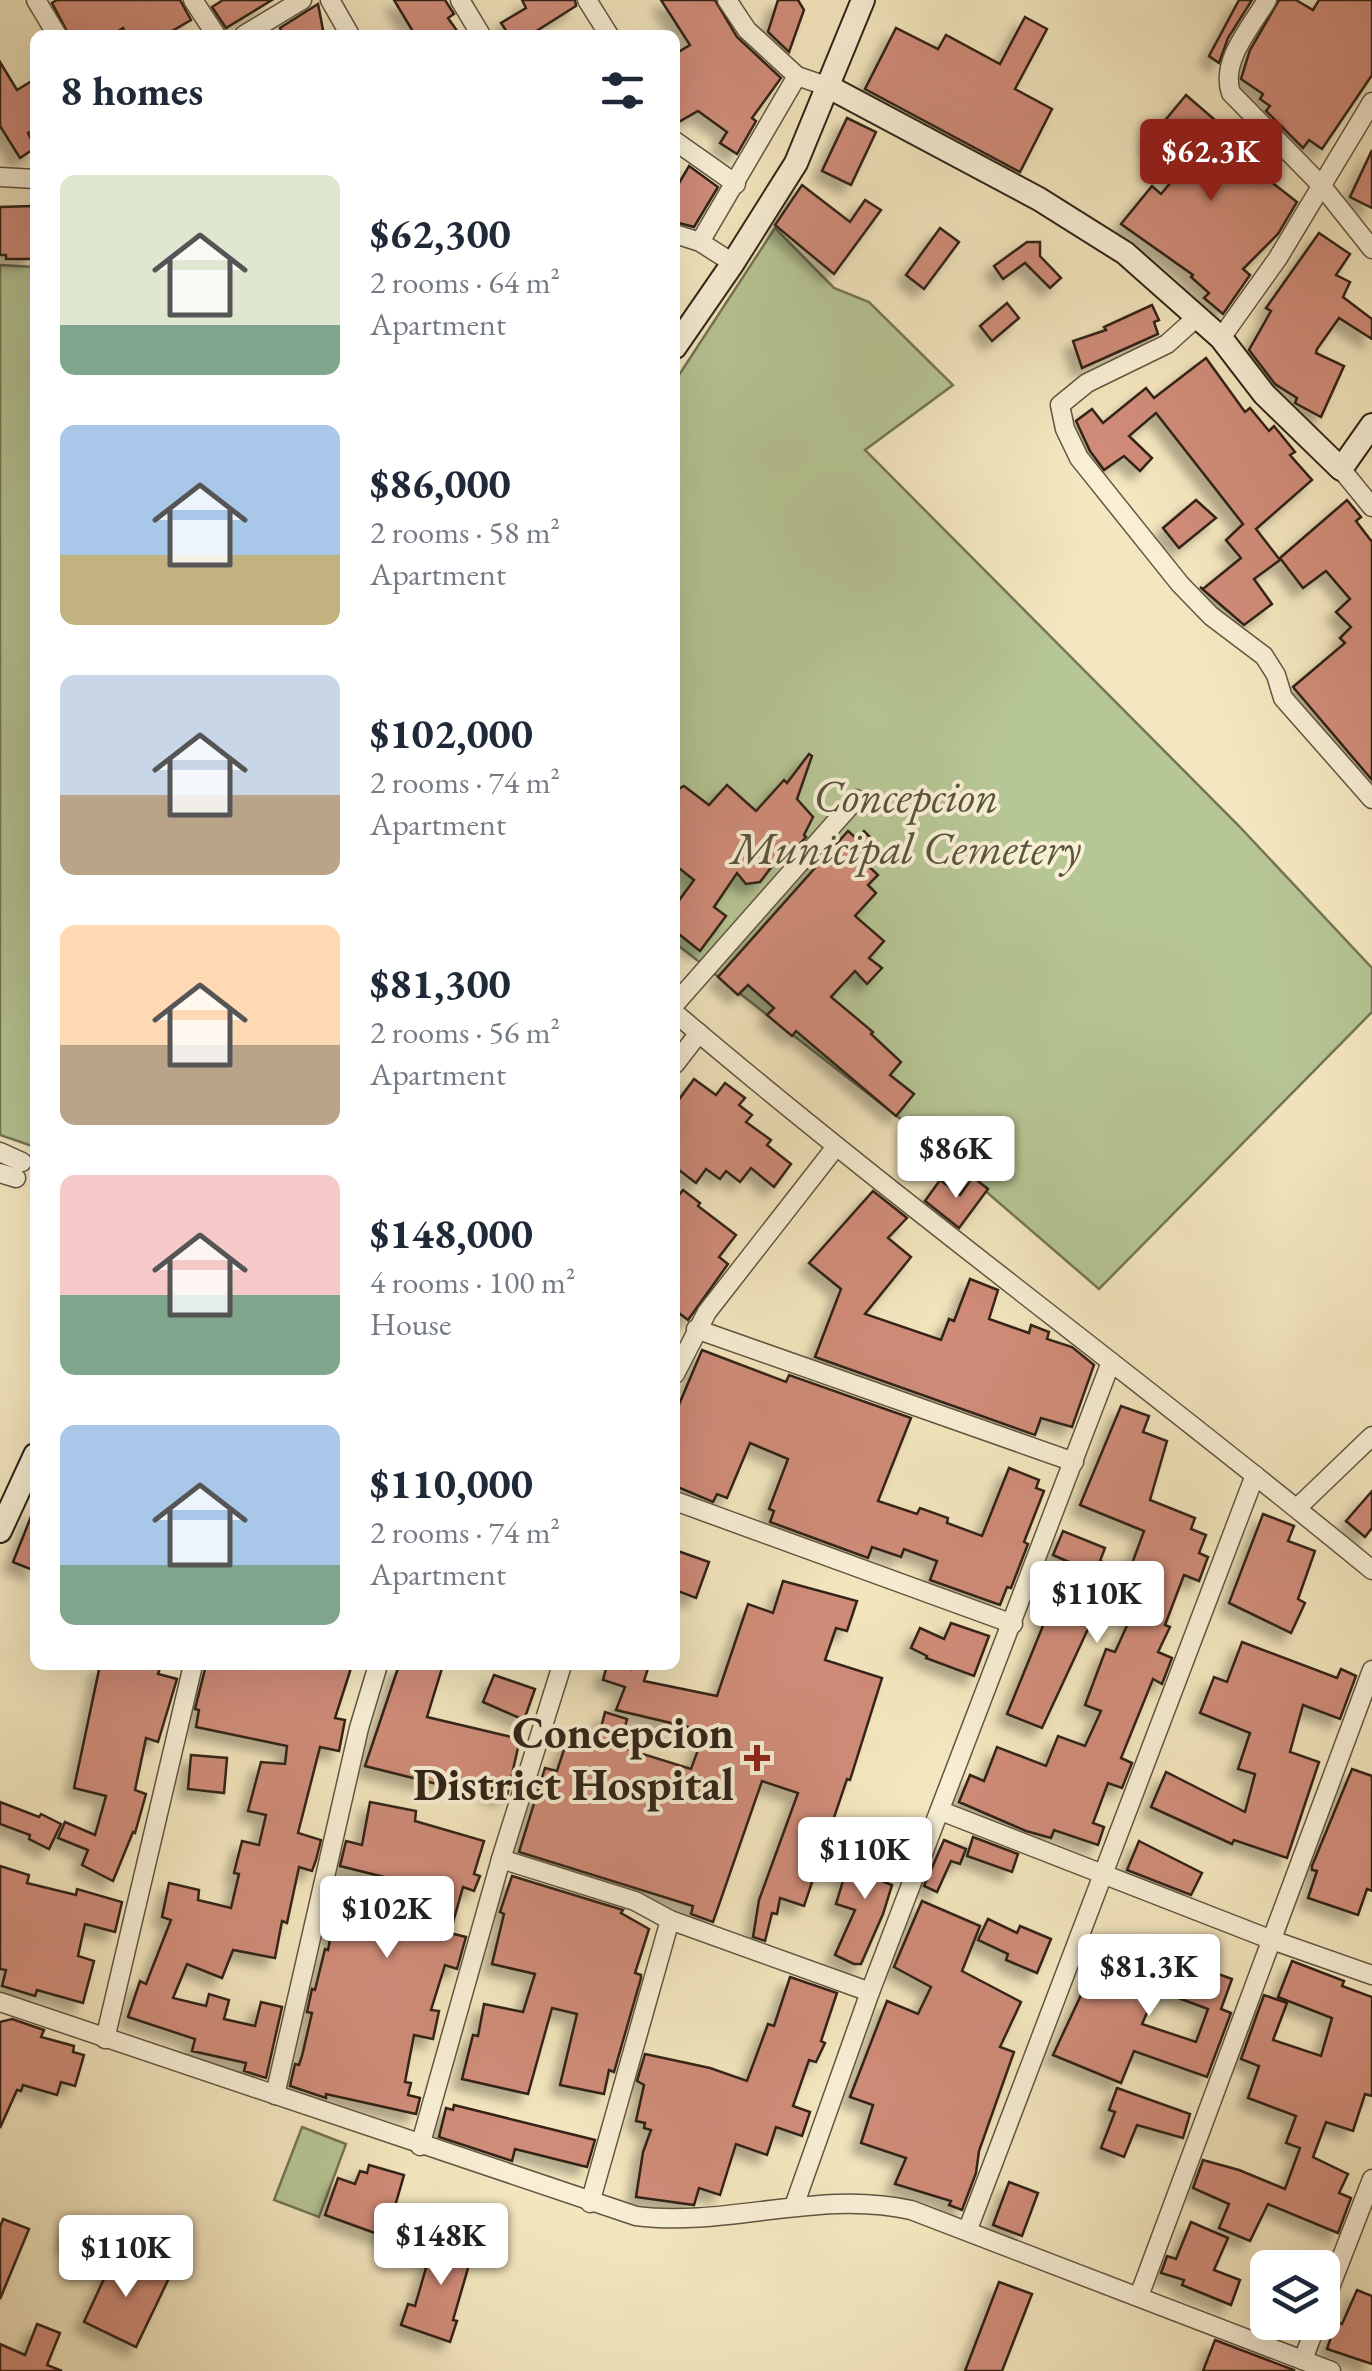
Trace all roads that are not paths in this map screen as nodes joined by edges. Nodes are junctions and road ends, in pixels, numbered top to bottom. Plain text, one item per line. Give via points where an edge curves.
1 (36, 0) edge
2 (193, 0) edge
3 (302, 0) edge
4 (330, 0) edge
5 (460, 0) edge
6 (587, 0) edge
7 (727, 0) edge
8 (863, 0) edge
9 (1267, 0) edge
10 (54, 30) edge
11 (213, 30) edge
12 (252, 30) edge
13 (347, 30) edge
14 (478, 30) edge
15 (606, 30) edge
16 (798, 76) junction
17 (829, 87) junction
18 (1372, 102) edge
19 (680, 145) edge
20 (0, 177) edge
21 (30, 180) edge
22 (736, 184) junction
23 (1321, 185) junction
24 (680, 236) edge
25 (700, 242) junction
26 (1372, 249) edge
27 (734, 264) junction
28 (1197, 318) junction
29 (1221, 338) junction
30 (680, 340) edge
31 (1372, 425) edge
32 (1341, 469) junction
33 (1372, 507) edge
34 (1372, 799) edge
35 (856, 800) dead end
36 (680, 998) edge
37 (680, 1017) edge
38 (699, 1033) junction
39 (680, 1058) edge
40 (835, 1148) junction
41 (0, 1152) edge
42 (24, 1173) edge
43 (696, 1329) junction
44 (1111, 1362) junction
45 (680, 1363) edge
46 (1372, 1436) edge
47 (1074, 1462) junction
48 (30, 1471) edge
49 (1255, 1475) junction
50 (680, 1503) edge
51 (1297, 1508) junction
52 (0, 1531) edge
53 (1372, 1570) edge
54 (1013, 1624) junction
55 (192, 1670) edge
56 (376, 1670) edge
57 (554, 1670) edge
58 (1372, 1670) edge
59 (941, 1811) junction
60 (501, 1859) junction
61 (1106, 1874) junction
62 (670, 1920) junction
63 (1272, 1940) junction
64 (1372, 1975) edge
65 (870, 1992) junction
66 (0, 2002) edge
67 (105, 2039) junction
68 (274, 2095) junction
69 (420, 2146) junction
70 (1372, 2179) edge
71 (590, 2203) junction
72 (794, 2206) junction
73 (968, 2229) junction
74 (1340, 2262) edge
75 (1138, 2296) junction
76 (1310, 2340) edge
77 (1303, 2360) junction
78 (1331, 2371) edge

1 - 10 street
2 - 11 street
3 - 12 street
4 - 13 street
5 - 14 street
6 - 15 street
7 - 16 street via 747,30
8 - 17 street
9 - 23 street via 1228,66 1227,81 1231,93
16 - 17 street
16 - 22 street
17 - 27 street via 796,163
17 - 28 street via 1039,199 1138,263
18 - 23 street
19 - 22 street
20 - 21 street
22 - 25 street
23 - 26 street
23 - 29 street
24 - 25 street
25 - 27 street
27 - 30 street
28 - 29 street
28 - 34 street via 1167,344 1087,383 1060,405 1065,429 1079,458 1180,584 1264,656 1284,698
29 - 32 street via 1264,394
31 - 32 street
32 - 33 street
35 - 36 street
37 - 38 street
38 - 39 street
38 - 40 street
40 - 43 street
40 - 44 street
41 - 42 street
43 - 45 street
43 - 47 street
44 - 47 street
44 - 49 street
46 - 51 street
47 - 54 street
48 - 52 street
49 - 51 street
49 - 61 street
50 - 54 street
51 - 53 street
54 - 59 street
55 - 67 street
56 - 68 street
57 - 60 street
58 - 63 street
59 - 61 street
59 - 65 street
60 - 62 street via 635,1901
60 - 69 street
61 - 63 street
61 - 73 street
62 - 65 street
62 - 71 street
63 - 64 street
63 - 75 street
65 - 72 street
66 - 67 street
67 - 68 street
68 - 69 street
69 - 71 street
70 - 74 street
71 - 72 street via 665,2220
72 - 73 street via 890,2205
73 - 75 street
75 - 77 street
76 - 77 street
77 - 78 street

